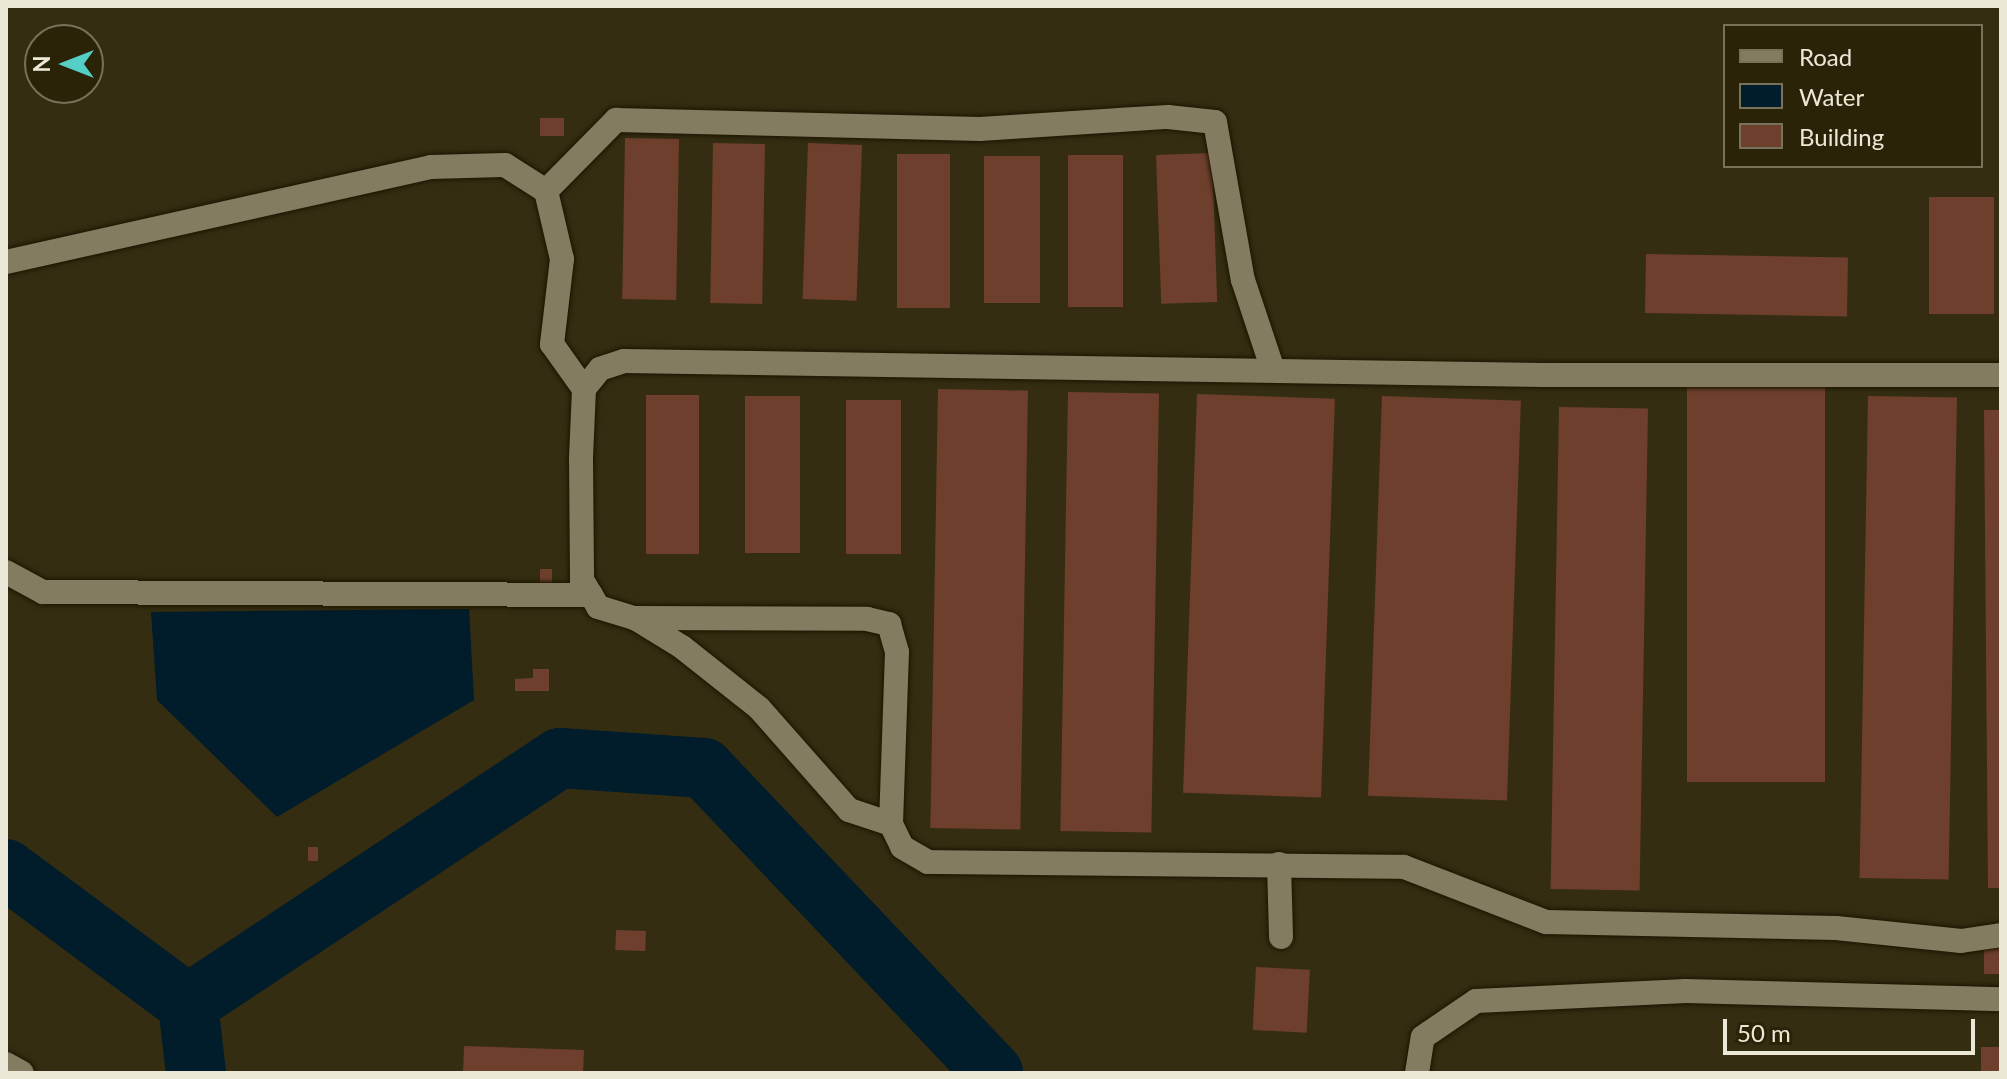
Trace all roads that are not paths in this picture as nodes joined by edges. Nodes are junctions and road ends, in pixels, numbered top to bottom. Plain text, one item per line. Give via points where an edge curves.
1 (546, 191) junction
2 (6, 262) edge
3 (1273, 370) junction
4 (2001, 375) edge
5 (584, 389) junction
6 (6, 572) edge
7 (591, 595) junction
8 (634, 618) junction
9 (891, 824) junction
10 (1279, 864) junction
11 (2001, 935) edge
12 (1281, 937) dead end
13 (2001, 999) edge
14 (6, 1064) edge
15 (22, 1073) edge
16 (1417, 1073) edge

1 - 2 street via 505,165 431,167
1 - 3 street via 616,120 980,129 1168,117 1215,122 1243,280
1 - 5 street via 562,259 552,344
3 - 4 street
3 - 5 street via 624,361 600,369
5 - 7 street via 582,580
6 - 7 street via 43,592
7 - 8 street via 598,607
8 - 9 street via 682,647 759,708 849,810
8 - 9 street via 867,619 889,624 897,652
9 - 10 street via 902,847 928,862
10 - 11 street via 1404,867 1546,922 1836,928 1961,941
10 - 12 street
13 - 16 street via 1686,991 1476,1001 1423,1037
14 - 15 street

